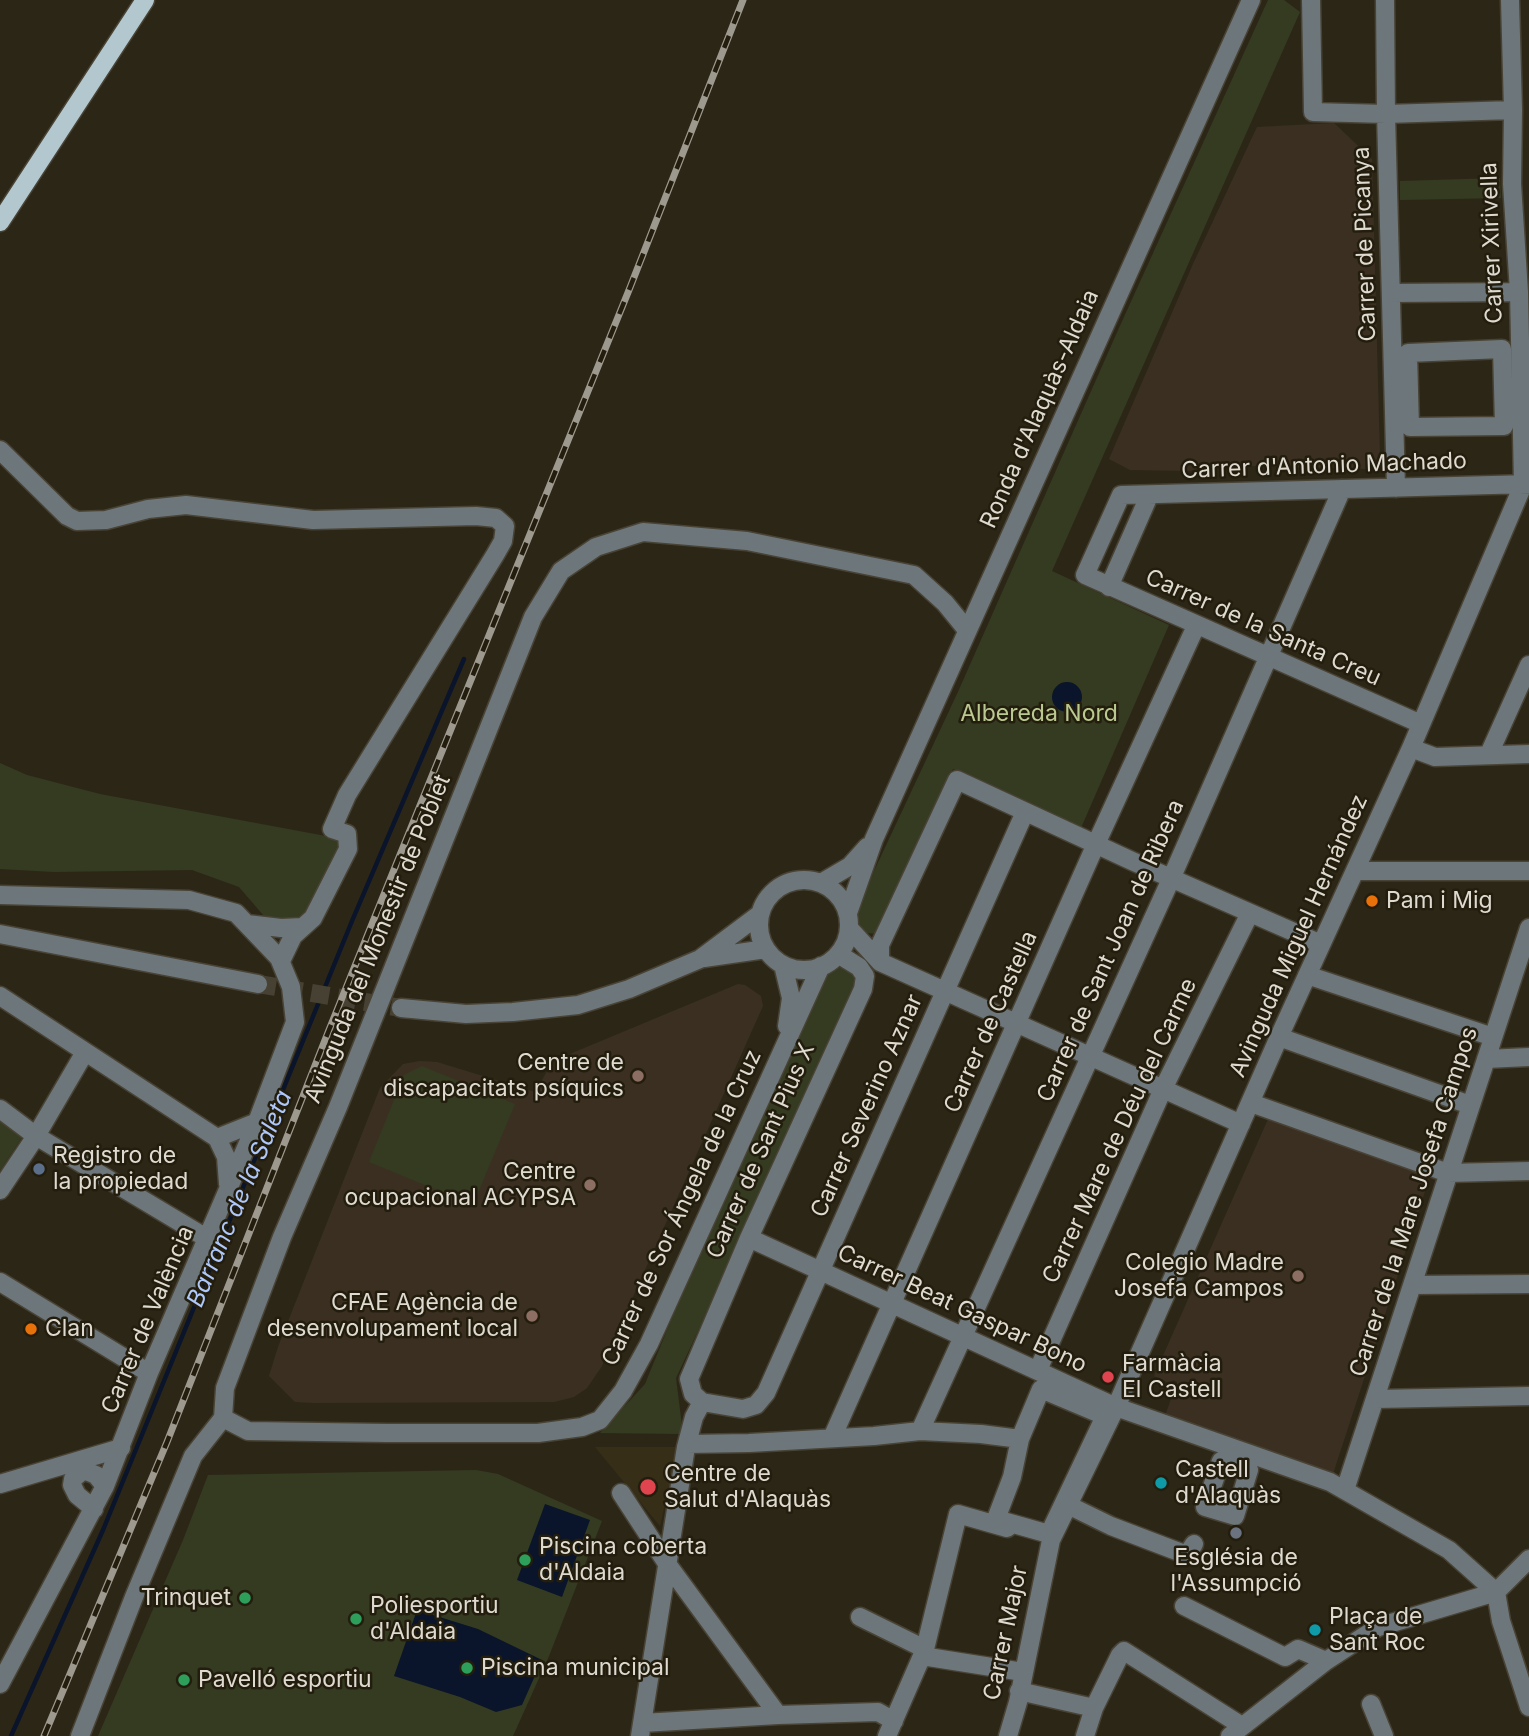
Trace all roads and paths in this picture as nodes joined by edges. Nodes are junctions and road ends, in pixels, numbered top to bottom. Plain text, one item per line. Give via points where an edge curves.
1 (145, 0) edge
2 (1251, 0) edge
3 (1311, 0) edge
4 (1385, 0) edge
5 (1510, 0) edge
6 (1513, 110) junction
7 (1386, 114) junction
8 (1521, 180) edge
9 (0, 222) edge
10 (1519, 292) junction
11 (1391, 293) junction
12 (1410, 427) joint
13 (0, 450) edge
14 (1526, 485) edge
15 (1396, 488) junction
16 (1342, 489) junction
17 (1149, 496) junction
18 (1085, 575) joint
19 (1109, 587) junction
20 (1196, 626) junction
21 (967, 631) junction
22 (1269, 656) junction
23 (1529, 665) edge
24 (1421, 724) junction
25 (1412, 748) junction
26 (1489, 754) junction
27 (1529, 754) edge
28 (1026, 812) junction
29 (874, 839) junction
30 (1096, 844) junction
31 (1355, 871) junction
32 (1529, 872) edge
33 (1171, 878) junction
34 (821, 883) junction
35 (0, 895) edge
36 (1250, 913) junction
37 (760, 914) junction
38 (848, 920) junction
39 (247, 925) junction
40 (303, 926) junction
41 (1529, 928) edge
42 (0, 934) edge
43 (1321, 944) junction
44 (766, 949) junction
45 (838, 954) junction
46 (700, 959) junction
47 (281, 961) junction
48 (880, 962) junction
49 (783, 965) junction
50 (821, 966) junction
51 (1307, 975) junction
52 (258, 984) tunnel mouth
53 (945, 991) junction
54 (0, 996) edge
55 (401, 1008) tunnel mouth
56 (1017, 1024) junction
57 (1279, 1037) junction
58 (1493, 1037) junction
59 (783, 1050) junction
60 (85, 1052) junction
61 (1090, 1056) junction
62 (1529, 1057) edge
63 (1486, 1059) junction
64 (1163, 1089) junction
65 (1251, 1103) junction
66 (1470, 1105) junction
67 (0, 1109) edge
68 (257, 1122) junction
69 (1241, 1124) junction
70 (36, 1136) junction
71 (217, 1138) junction
72 (1529, 1171) edge
73 (1448, 1173) junction
74 (0, 1190) edge
75 (229, 1190) junction
76 (749, 1238) junction
77 (208, 1240) junction
78 (821, 1271) junction
79 (0, 1282) edge
80 (1529, 1283) edge
81 (1413, 1285) junction
82 (891, 1304) junction
83 (964, 1337) junction
84 (1038, 1370) junction
85 (149, 1373) junction
86 (1529, 1396) edge
87 (1376, 1399) junction
88 (702, 1402) junction
89 (1116, 1407) junction
90 (223, 1418) junction
91 (920, 1431) junction
92 (832, 1438) junction
93 (1020, 1439) junction
94 (687, 1444) junction
95 (121, 1448) junction
96 (1228, 1455) junction
97 (35, 1476) junction
98 (78, 1477) junction
99 (0, 1484) edge
100 (105, 1486) junction
101 (1345, 1490) junction
102 (621, 1493) dead end
103 (1068, 1505) junction
104 (94, 1509) junction
105 (1051, 1540) junction
106 (1194, 1544) dead end
107 (1529, 1559) edge
108 (668, 1565) junction
109 (1496, 1592) junction
110 (1184, 1606) dead end
111 (860, 1617) dead end
112 (923, 1652) junction
113 (1326, 1661) junction
114 (1023, 1672) junction
115 (0, 1684) edge
116 (1019, 1691) junction
117 (1371, 1704) dead end
118 (1529, 1707) edge
119 (1094, 1708) junction
120 (778, 1715) junction
121 (891, 1728) edge
122 (641, 1729) edge
123 (1236, 1731) edge
124 (80, 1736) edge
125 (1007, 1736) edge
126 (1085, 1736) edge
127 (1384, 1736) edge

1 - 9 main road
2 - 21 street, Ronda d'Alaquàs-Aldaia
3 - 7 street via 1313,112
4 - 7 street, Carrer de Picanya
5 - 6 street, Carrer Xirivella
6 - 7 street
6 - 8 street, Carrer Xirivella
7 - 11 street, Carrer de Picanya
8 - 10 street, Carrer Xirivella
10 - 11 street
10 - 14 street, Carrer Xirivella
11 - 15 street, Carrer de Picanya
12 - 12 street via 1408,353 1502,349 1504,426
13 - 40 street via 77,521 186,505 313,520 476,516 496,518 505,526 495,555 347,795 332,829 347,834 348,849 313,918
14 - 15 street, Carrer d'Antonio Machado
14 - 24 street, Avinguda Miguel Hernández
15 - 16 street, Carrer d'Antonio Machado
16 - 17 street, Carrer d'Antonio Machado
16 - 22 street, Carrer de Sant Joan de Ribera
17 - 18 street, Carrer d'Antonio Machado via 1121,495
17 - 19 street
18 - 19 street, Carrer de la Santa Creu
19 - 20 street, Carrer de la Santa Creu
20 - 22 street, Carrer de la Santa Creu
20 - 30 street, Carrer de Castella
21 - 29 street, Ronda d'Alaquàs-Aldaia
21 - 90 street, Avinguda del Monestir de Poblet via 914,575 747,541 643,532 596,547 561,571 533,617 282,1237 225,1388
22 - 24 street, Carrer de la Santa Creu
22 - 33 street, Carrer de Sant Joan de Ribera
23 - 26 street
24 - 25 street, Avinguda Miguel Hernández
25 - 26 street via 1435,757
25 - 31 street, Avinguda Miguel Hernández
26 - 27 street
28 - 30 street
28 - 48 street via 957,780 880,945
28 - 53 street, Carrer Severino Aznar
29 - 34 street, Ronda d'Alaquàs-Aldaia via 850,866
29 - 38 street, Ronda d'Alaquàs-Aldaia
30 - 33 street
30 - 56 street, Carrer de Castella
31 - 32 street
31 - 43 street, Avinguda Miguel Hernández
33 - 36 street
33 - 61 street, Carrer de Sant Joan de Ribera
34 - 37 street via 791,881 777,888
34 - 38 street via 842,900
35 - 39 street via 189,900 236,913
36 - 43 street
36 - 64 street, Carrer Mare de Déu del Carme
37 - 44 street
37 - 46 street
38 - 45 street, Ronda d'Alaquàs-Aldaia via 846,942
38 - 48 street
39 - 40 street
39 - 47 street
40 - 47 street
41 - 58 street, Carrer de la Mare Josefa Campos
42 - 52 street
43 - 51 street, Avinguda Miguel Hernández
44 - 46 street
44 - 49 street
45 - 50 street
45 - 76 street, Carrer de Sant Pius X via 865,975 863,989
46 - 55 street via 578,1005 466,1014
47 - 68 street, Carrer de València via 295,1022
48 - 53 street
49 - 50 street via 809,970
49 - 59 street, Carrer de Sor Ángela de la Cruz via 791,998
50 - 59 street, Carrer de Sor Ángela de la Cruz
51 - 57 street, Avinguda Miguel Hernández
51 - 58 street
53 - 56 street
53 - 78 street, Carrer Severino Aznar
54 - 60 street
56 - 61 street
56 - 82 street, Carrer de Castella
57 - 65 street, Avinguda Miguel Hernández
57 - 66 street
58 - 63 street, Carrer de la Mare Josefa Campos
59 - 90 street, Carrer de Sor Ángela de la Cruz via 649,1345 600,1420 538,1433 401,1433 248,1431
60 - 70 street
60 - 71 street
61 - 64 street
61 - 83 street, Carrer de Sant Joan de Ribera
62 - 63 street
63 - 66 street, Carrer de la Mare Josefa Campos
64 - 69 street
64 - 84 street, Carrer Mare de Déu del Carme
65 - 69 street, Avinguda Miguel Hernández
65 - 73 street
66 - 73 street, Carrer de la Mare Josefa Campos
67 - 70 street
68 - 71 street
68 - 75 street, Carrer de València
69 - 89 street, Avinguda Miguel Hernández
70 - 74 street
70 - 77 street
71 - 75 street via 226,1157
72 - 73 street
73 - 81 street, Carrer de la Mare Josefa Campos
75 - 77 street, Carrer de València
76 - 78 street, Carrer Beat Gaspar Bono
76 - 88 street, Carrer de Sant Pius X via 689,1379 693,1394
77 - 85 street, Carrer de València
78 - 82 street, Carrer Beat Gaspar Bono
78 - 88 street, Carrer Severino Aznar via 757,1405 743,1409
79 - 85 street
80 - 81 street
81 - 87 street, Carrer de la Mare Josefa Campos
82 - 83 street, Carrer Beat Gaspar Bono
82 - 92 street, Carrer de Castella
83 - 84 street, Carrer Beat Gaspar Bono
83 - 91 street, Carrer de Sant Joan de Ribera
84 - 89 street, Carrer Beat Gaspar Bono
85 - 95 street, Carrer de València
86 - 87 street
87 - 101 street, Carrer de la Mare Josefa Campos
88 - 94 street
89 - 96 street, Carrer Beat Gaspar Bono
89 - 103 street, Avinguda Miguel Hernández
90 - 124 street via 194,1456
91 - 92 street
91 - 93 street
92 - 94 street
93 - 93 street via 1041,1390 1105,1416 1049,1534 996,1519
94 - 108 street
95 - 98 street
95 - 100 street, Carrer de València
96 - 96 street via 1221,1461 1205,1507 1235,1516 1249,1470
96 - 101 street, Carrer Beat Gaspar Bono
97 - 98 street
97 - 98 street via 55,1483
97 - 99 street
98 - 100 street via 96,1475
98 - 104 street
100 - 104 street, Carrer de València
101 - 109 street, Carrer Beat Gaspar Bono via 1449,1550
102 - 108 street
103 - 105 street, Carrer Major
103 - 106 street via 1187,1555
104 - 115 street, Carrer de València
105 - 112 street via 958,1514
105 - 114 street, Carrer Major
107 - 109 street
108 - 120 street
108 - 122 street
109 - 113 street via 1378,1627
109 - 118 street
110 - 113 street via 1284,1657 1298,1649
111 - 112 street
112 - 114 street
112 - 121 street
113 - 123 street
114 - 116 street, Carrer Major
116 - 119 street
116 - 125 street, Carrer Major
117 - 127 street
119 - 123 street via 1124,1651
119 - 126 street
120 - 121 street via 878,1712
120 - 122 street

